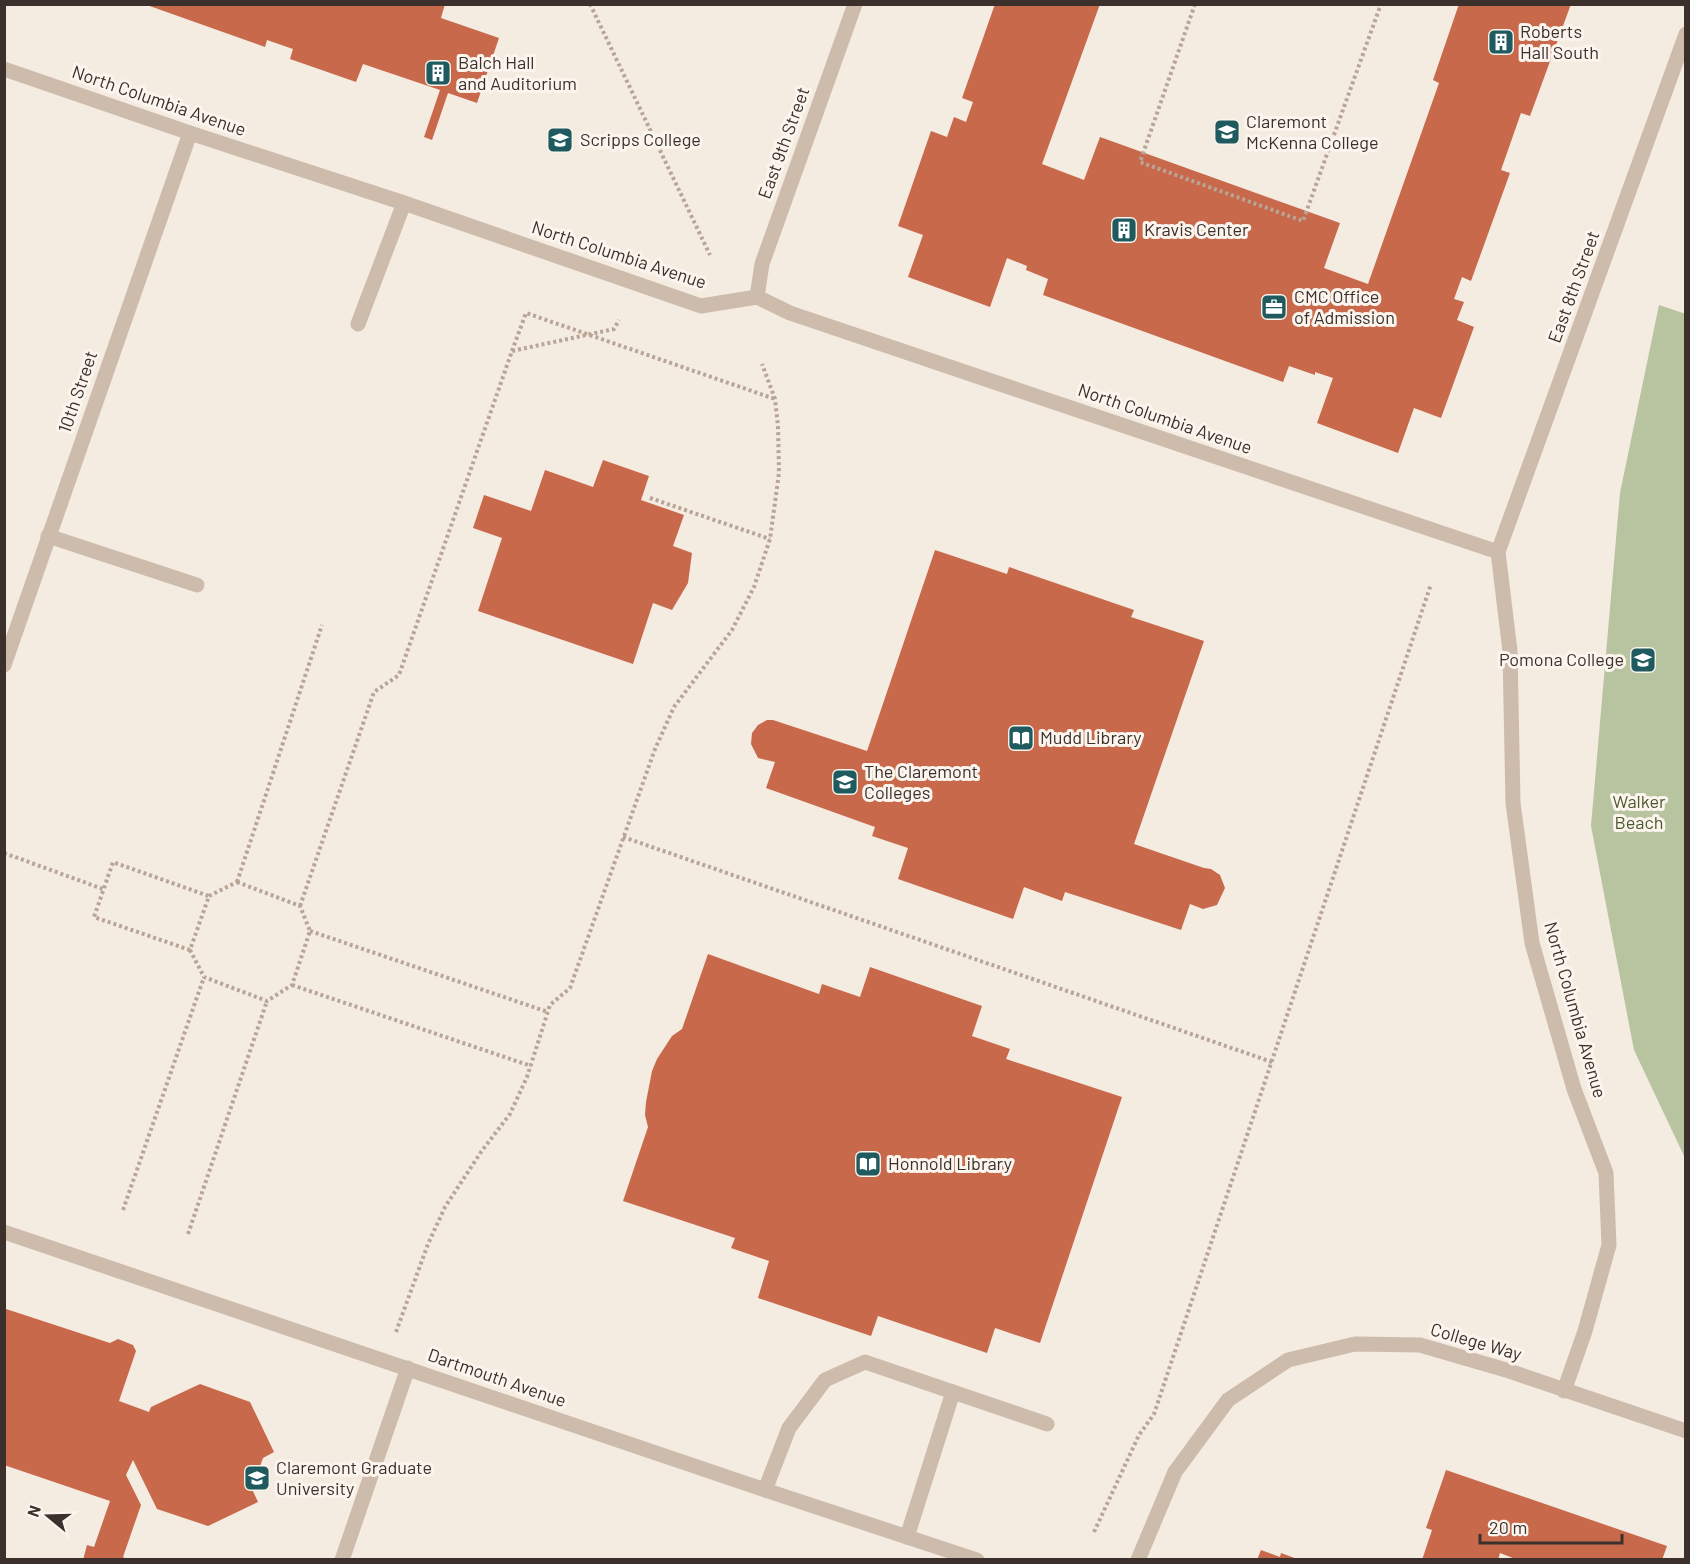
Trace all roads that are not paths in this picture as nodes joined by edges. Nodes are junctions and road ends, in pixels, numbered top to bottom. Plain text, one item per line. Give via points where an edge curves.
1 (855, 4) edge
2 (1686, 34) edge
3 (4, 69) edge
4 (190, 133) junction
5 (404, 203) junction
6 (757, 297) junction
7 (358, 324) dead end
8 (48, 536) junction
9 (1498, 552) junction
10 (197, 585) dead end
11 (4, 665) edge
12 (4, 1232) edge
13 (408, 1368) junction
14 (1564, 1391) junction
15 (953, 1392) junction
16 (1047, 1424) dead end
17 (1686, 1431) edge
18 (765, 1490) junction
19 (907, 1537) junction
20 (342, 1560) edge
21 (977, 1560) edge
22 (1138, 1560) edge

1 - 6 street, East 9th Street via 762,264
2 - 9 street, East 8th Street
3 - 4 street, North Columbia Avenue
4 - 5 street, North Columbia Avenue
4 - 8 street, 10th Street
5 - 6 street, North Columbia Avenue via 701,306
5 - 7 street
6 - 9 street, North Columbia Avenue via 790,313
8 - 10 street
8 - 11 street, 10th Street
9 - 14 street, North Columbia Avenue via 1510,651 1513,803 1532,943 1574,1089 1606,1173 1609,1245
12 - 13 street, Dartmouth Avenue
13 - 18 street, Dartmouth Avenue
13 - 20 street
14 - 17 street, College Way
14 - 22 street, College Way via 1419,1345 1355,1344 1288,1360 1228,1400 1175,1472
15 - 16 street
15 - 18 street via 865,1362 825,1380 789,1428
15 - 19 street
18 - 19 street, Dartmouth Avenue
19 - 21 street, Dartmouth Avenue

